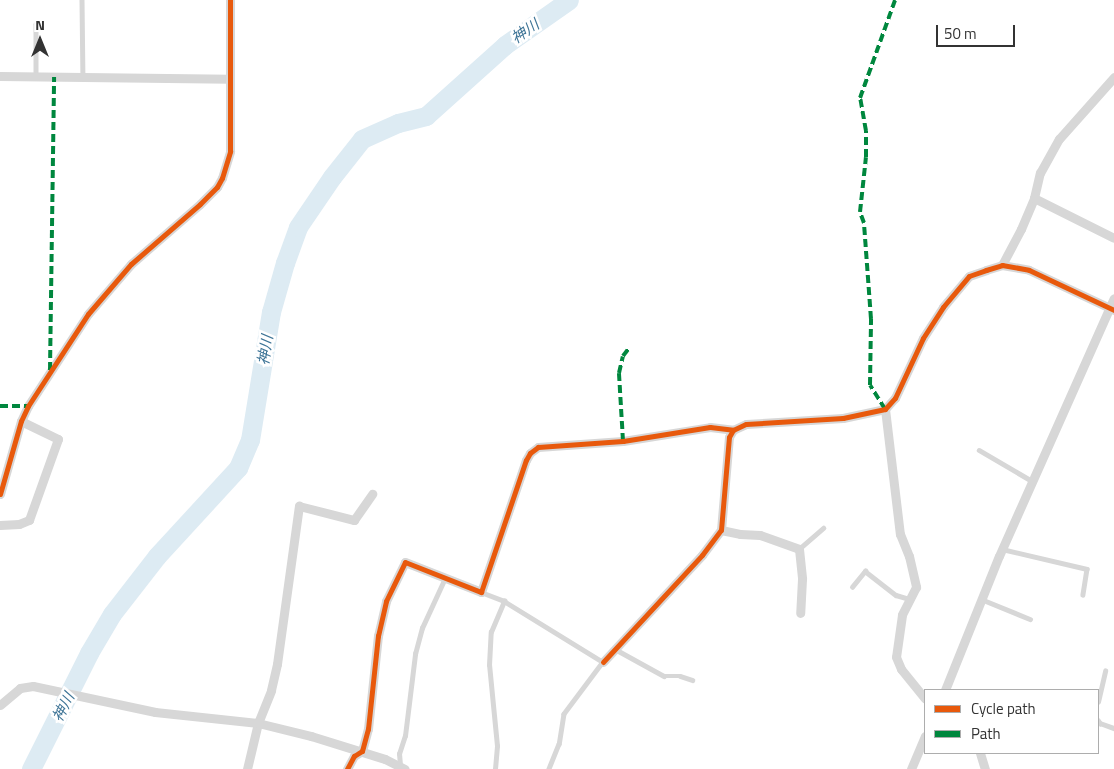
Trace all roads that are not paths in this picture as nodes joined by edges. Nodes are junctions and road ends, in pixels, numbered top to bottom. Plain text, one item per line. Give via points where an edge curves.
1 (82, 0) edge
2 (230, 0) edge
3 (36, 24) dead end
4 (0, 76) edge
5 (36, 76) junction
6 (1114, 77) edge
7 (83, 78) junction
8 (230, 79) junction
9 (1034, 198) junction
10 (1114, 238) edge
11 (1002, 265) junction
12 (1114, 298) edge
13 (1112, 309) edge
14 (885, 409) junction
15 (21, 421) junction
16 (733, 430) junction
17 (979, 450) dead end
18 (1032, 481) junction
19 (0, 494) edge
20 (372, 494) dead end
21 (0, 525) edge
22 (823, 528) dead end
23 (721, 530) junction
24 (798, 549) junction
25 (1002, 549) junction
26 (445, 578) junction
27 (852, 587) dead end
28 (481, 592) junction
29 (1083, 594) dead end
30 (909, 599) junction
31 (981, 599) junction
32 (504, 601) junction
33 (800, 613) dead end
34 (1030, 619) dead end
35 (615, 649) junction
36 (603, 662) junction
37 (1105, 671) dead end
38 (692, 680) dead end
39 (945, 689) edge
40 (924, 698) edge
41 (1099, 698) edge
42 (0, 705) edge
43 (1099, 722) edge
44 (258, 723) junction
45 (1114, 728) edge
46 (924, 738) edge
47 (362, 751) junction
48 (980, 754) edge
49 (402, 767) edge
50 (247, 769) edge
51 (347, 769) edge
52 (495, 769) edge
53 (549, 769) edge
54 (911, 769) edge
55 (984, 769) edge

1 - 7 lane
2 - 8 street
3 - 5 lane
4 - 5 street
5 - 7 street
6 - 9 street via 1059,139 1040,174
7 - 8 street
8 - 15 street via 230,151 227,167 217,187 131,264 104,294
9 - 10 street
9 - 11 street
11 - 13 street via 1029,270
11 - 14 street via 969,276 942,307 923,338 895,398
12 - 13 street
13 - 18 street
14 - 16 street via 843,418 746,424
14 - 30 street via 900,534 916,587
15 - 19 street
15 - 21 street via 58,439 29,520
16 - 23 street via 729,437
16 - 28 street via 710,427 623,441 538,447 526,460
17 - 18 lane
18 - 25 street
20 - 44 street via 354,520 299,506 277,664
22 - 24 lane
23 - 24 street via 760,535
23 - 35 street
24 - 33 street via 802,579
25 - 29 lane via 1087,569
25 - 31 street
26 - 28 street
26 - 47 street via 405,562 386,601
26 - 49 lane via 422,628 415,654 405,736 399,754
27 - 30 lane via 865,571 896,595
28 - 32 lane
30 - 40 street via 902,615 896,658
31 - 34 lane
31 - 39 street
32 - 36 lane
32 - 52 lane via 491,632 489,665 497,746
35 - 36 street
35 - 38 lane via 664,676
36 - 53 lane via 564,714 559,744
37 - 41 lane
42 - 44 street via 20,688 32,686 155,712
43 - 45 lane
44 - 47 street
44 - 50 street
46 - 54 street
47 - 49 street
47 - 51 street via 354,756
48 - 55 street

